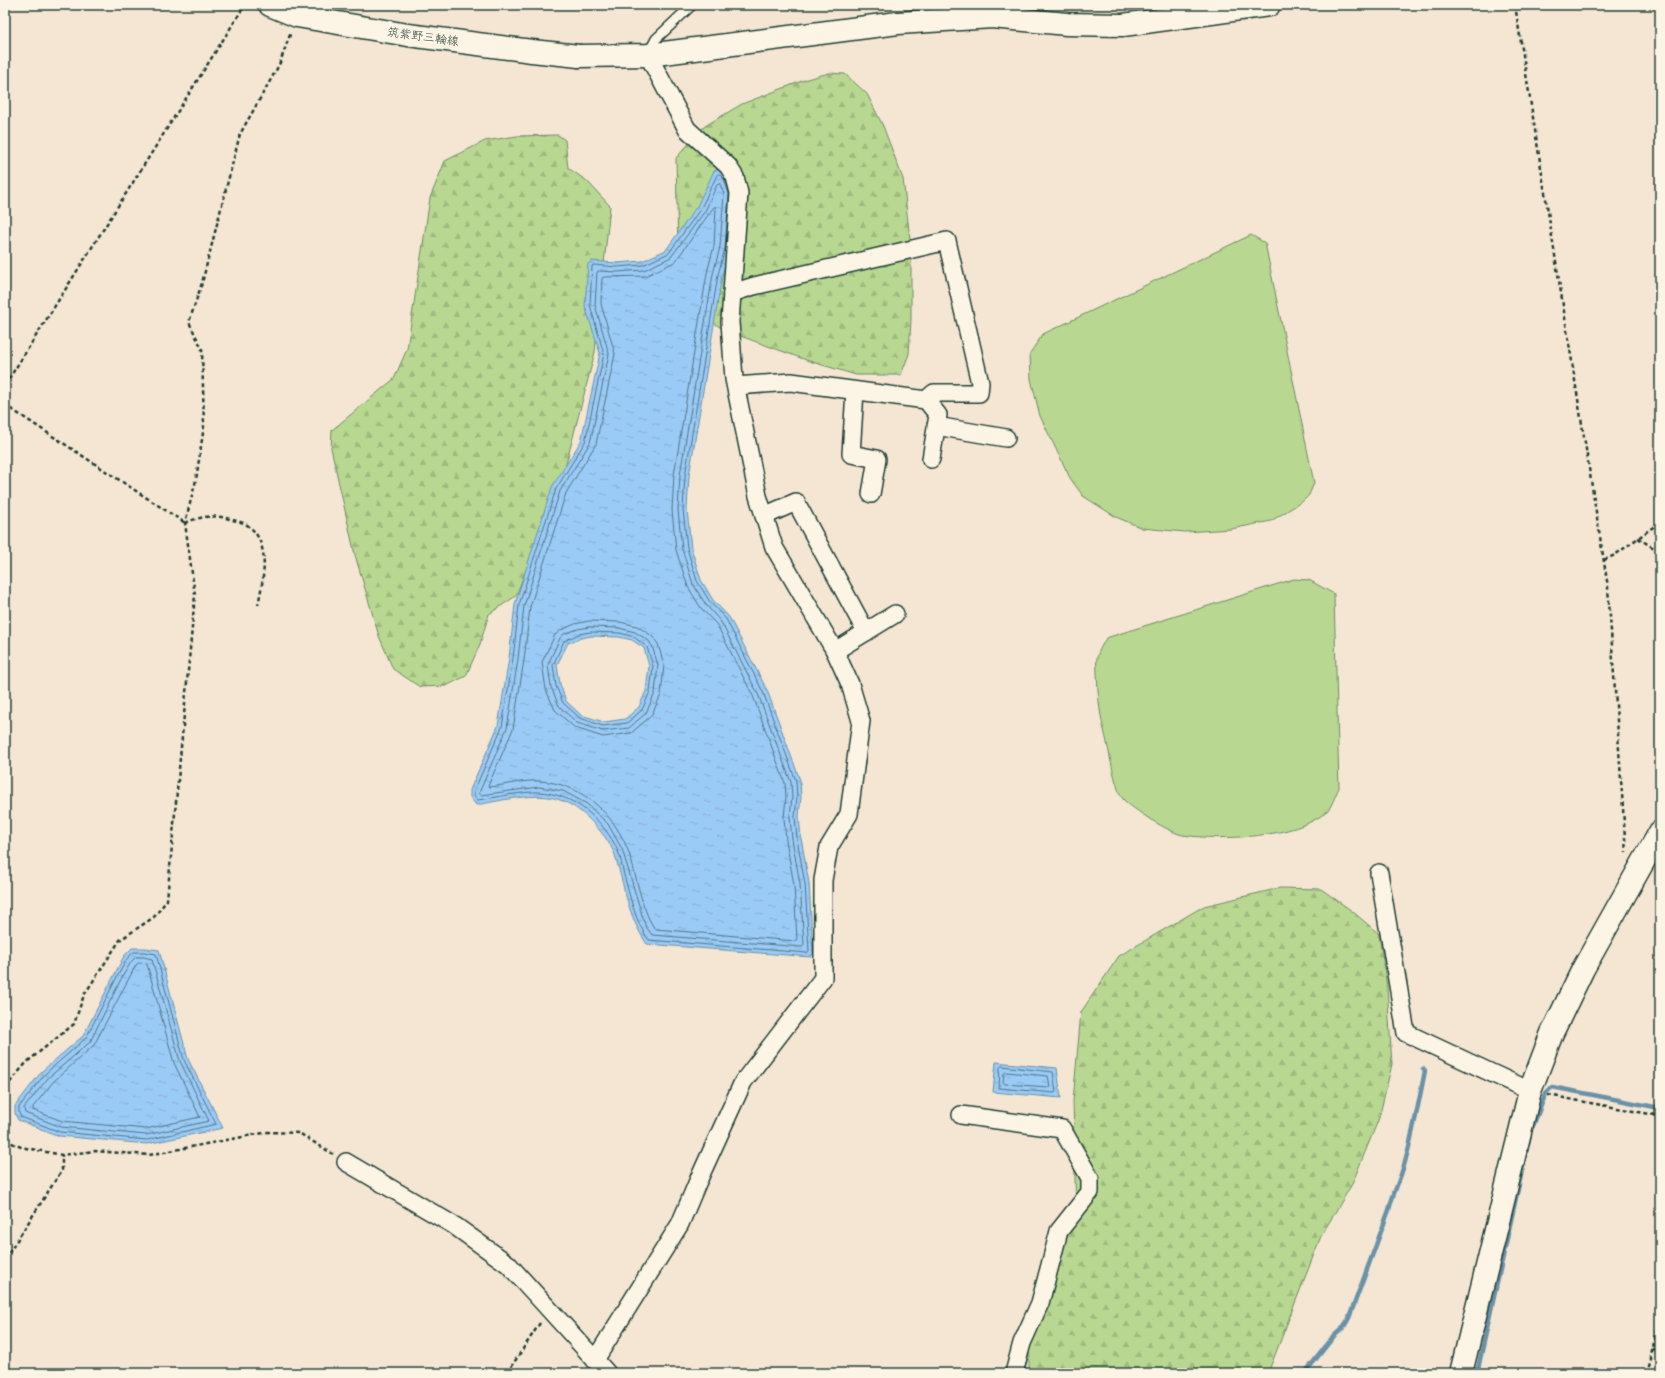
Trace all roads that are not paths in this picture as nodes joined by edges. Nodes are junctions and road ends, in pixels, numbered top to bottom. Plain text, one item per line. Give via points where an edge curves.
1 (270, 5) edge
2 (692, 5) edge
3 (1268, 5) edge
4 (992, 11) edge
5 (648, 55) junction
6 (732, 293) junction
7 (736, 386) junction
8 (855, 391) junction
9 (926, 400) junction
10 (936, 426) junction
11 (1006, 438) dead end
12 (931, 459) dead end
13 (871, 494) dead end
14 (764, 516) junction
15 (895, 614) dead end
16 (866, 632) junction
17 (835, 651) junction
18 (1660, 832) edge
19 (1379, 873) dead end
20 (1530, 1091) junction
21 (961, 1115) dead end
22 (346, 1162) road end
23 (595, 1360) junction
24 (607, 1373) edge
25 (1014, 1373) edge
26 (1461, 1373) edge

1 - 5 street, 筑紫野三輪線 via 296,16 408,35 579,56
2 - 5 lane via 656,39
3 - 4 street, 筑紫野三輪線 via 1123,25 1067,24
4 - 5 street, 筑紫野三輪線
5 - 6 street via 687,129 728,166 735,177 739,194
6 - 7 street via 730,322
6 - 9 street via 947,241 980,382 979,393 934,393
7 - 8 street via 791,382
7 - 14 street
8 - 9 street
8 - 13 street via 852,454 877,459
9 - 10 street via 938,415
10 - 11 street
10 - 12 street
14 - 16 street via 796,502
14 - 17 street via 774,547
15 - 16 street
16 - 17 street
17 - 23 street via 850,684 861,721 849,814 829,847 823,880 823,978 743,1082 680,1224
18 - 20 street via 1583,969 1552,1033
19 - 20 street via 1406,1033
20 - 26 street
21 - 25 street via 1062,1129 1090,1178 1090,1192 1059,1231 1040,1303 1022,1343
22 - 23 street via 455,1226 508,1264
23 - 24 street

